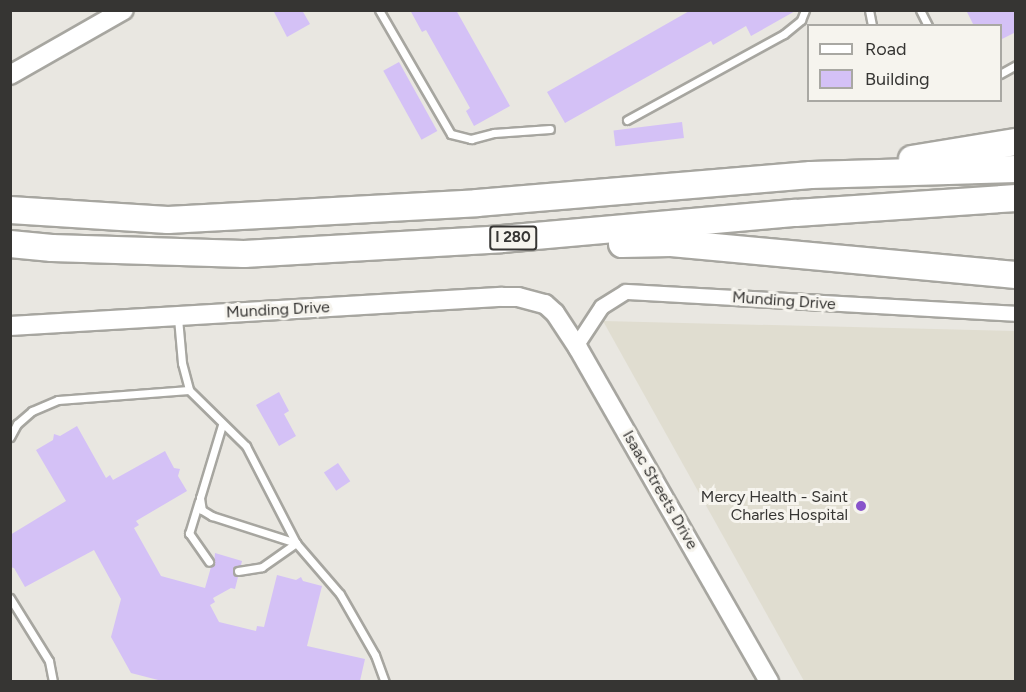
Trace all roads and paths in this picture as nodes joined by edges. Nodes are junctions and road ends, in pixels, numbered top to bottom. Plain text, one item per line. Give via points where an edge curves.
1 (124, 10) edge
2 (378, 10) edge
3 (805, 10) edge
4 (920, 10) edge
5 (927, 24) edge
6 (1016, 65) edge
7 (1002, 73) edge
8 (10, 75) edge
9 (627, 120) dead end
10 (550, 129) dead end
11 (1016, 142) edge
12 (1016, 169) edge
13 (811, 175) junction
14 (1016, 198) edge
15 (10, 210) edge
16 (502, 240) junction
17 (10, 244) edge
18 (1016, 275) edge
19 (545, 304) joint
20 (1016, 314) edge
21 (178, 316) junction
22 (10, 326) edge
23 (577, 345) junction
24 (189, 390) junction
25 (222, 425) junction
26 (10, 437) edge
27 (200, 498) junction
28 (296, 543) junction
29 (209, 562) dead end
30 (238, 571) dead end
31 (10, 598) edge
32 (53, 681) edge
33 (385, 681) edge
34 (769, 681) edge

1 - 8 street
2 - 10 lane via 447,129 455,136 471,139 494,133
3 - 9 lane via 801,20 784,34
4 - 5 lane
6 - 7 lane
11 - 13 highway
12 - 13 highway, I 280
13 - 15 highway, I 280 via 477,203 168,220
14 - 16 highway, I 280
16 - 17 highway, I 280 via 244,254
16 - 18 highway via 584,245 671,243
19 - 21 street, Munding Drive via 502,297
19 - 23 street, Isaac Streets Drive
20 - 23 street, Munding Drive via 626,292 602,307
21 - 22 street, Munding Drive
21 - 24 lane
23 - 34 street, Isaac Streets Drive
24 - 25 lane
24 - 26 lane via 58,400 32,411 17,424
25 - 27 lane
25 - 28 lane via 246,446
27 - 28 lane via 202,510 212,516
27 - 29 lane via 189,533
28 - 30 lane via 261,567
28 - 33 lane via 340,594
31 - 32 lane via 49,661

